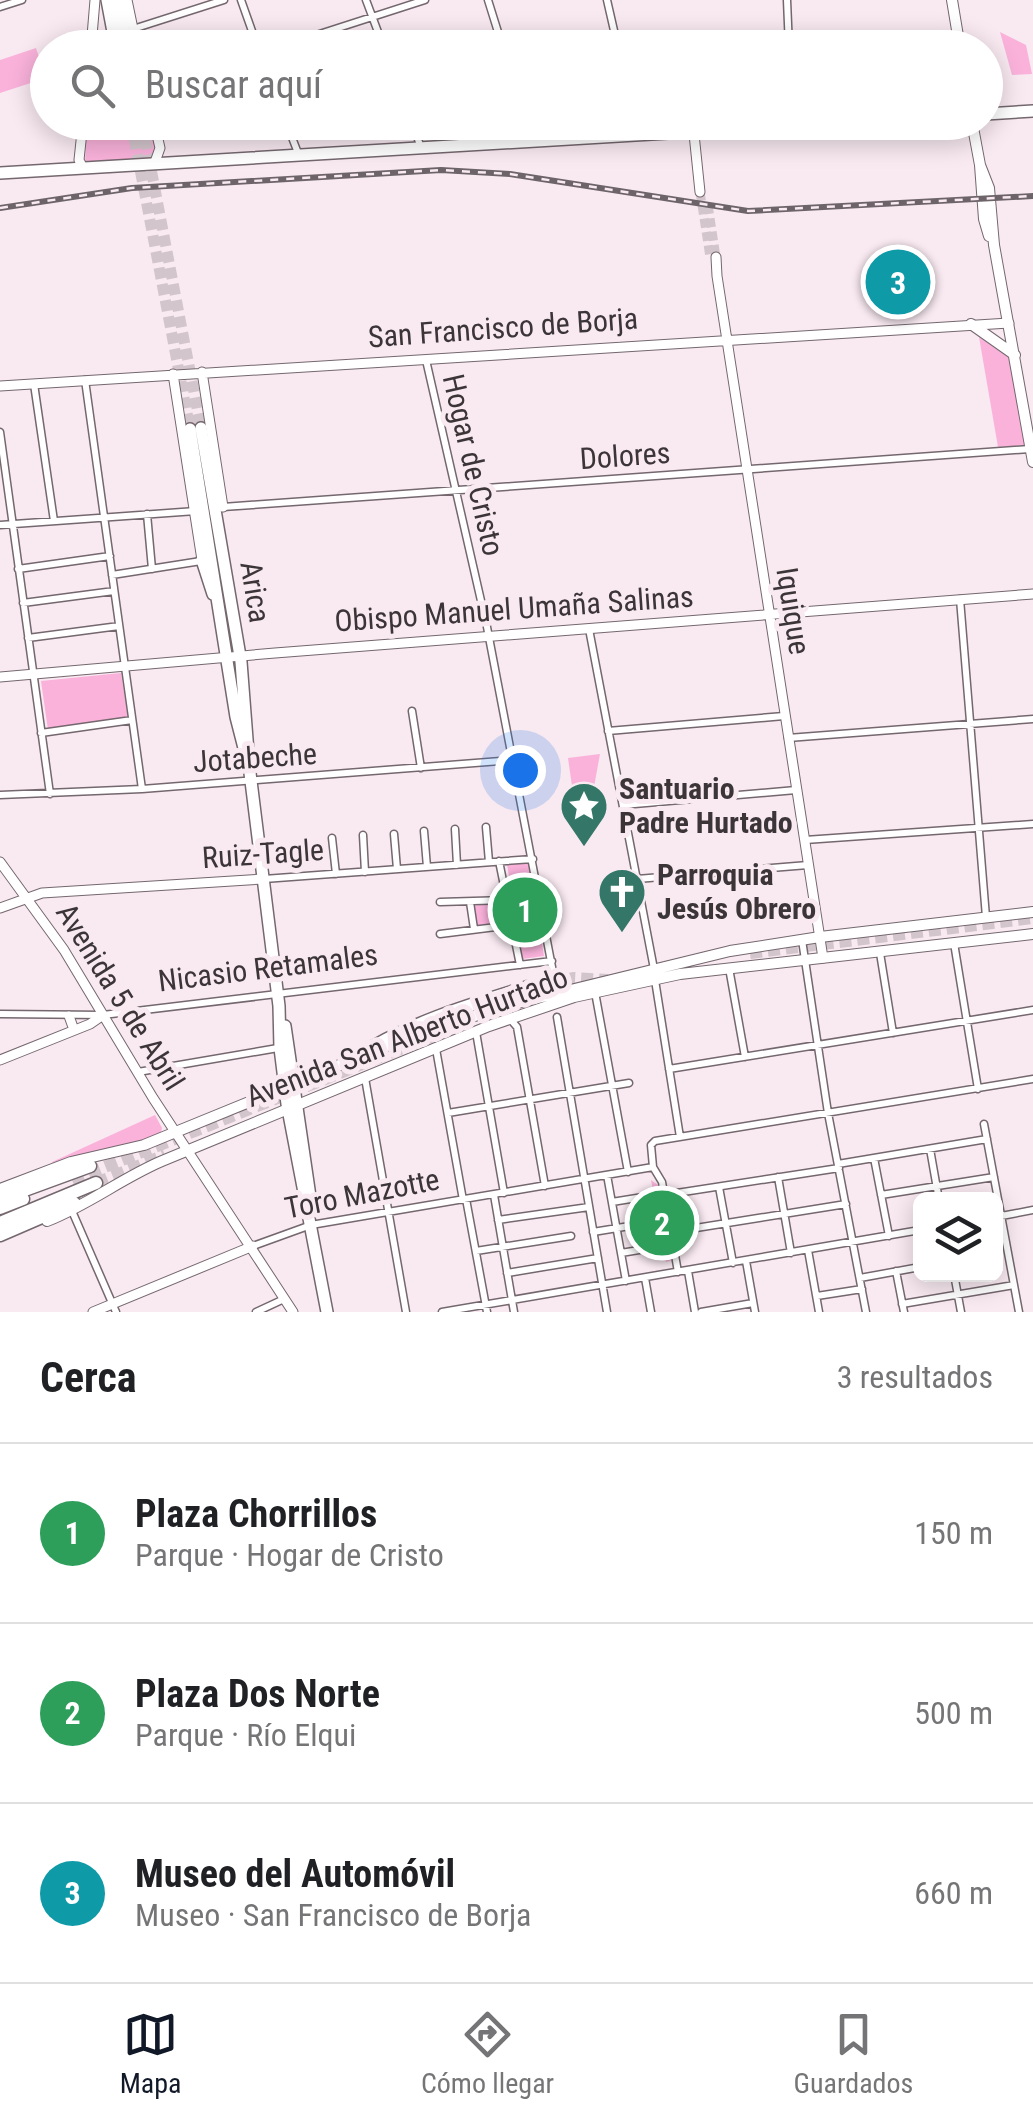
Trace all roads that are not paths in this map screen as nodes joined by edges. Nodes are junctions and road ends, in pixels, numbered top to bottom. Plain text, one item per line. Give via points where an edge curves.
1 (22, 0) edge
2 (95, 0) edge
3 (106, 0) edge
4 (118, 0) edge
5 (126, 0) edge
6 (224, 0) edge
7 (240, 0) edge
8 (366, 0) edge
9 (425, 0) edge
10 (488, 0) edge
11 (606, 0) edge
12 (787, 0) edge
13 (952, 0) edge
14 (0, 7) edge
15 (372, 17) junction
16 (133, 29) joint
17 (92, 30) edge
18 (112, 30) edge
19 (124, 30) edge
20 (251, 30) edge
21 (332, 30) edge
22 (377, 30) edge
23 (497, 30) edge
24 (614, 30) edge
25 (788, 30) edge
26 (957, 30) edge
27 (1033, 111) edge
28 (1003, 113) edge
29 (81, 140) edge
30 (158, 140) edge
31 (293, 140) edge
32 (418, 140) edge
33 (582, 140) edge
34 (695, 140) edge
35 (975, 140) edge
36 (534, 142) joint
37 (421, 148) junction
38 (298, 154) junction
39 (155, 162) junction
40 (83, 168) junction
41 (0, 174) edge
42 (703, 192) tunnel mouth
43 (713, 257) tunnel mouth
44 (1009, 323) junction
45 (970, 324) junction
46 (726, 340) junction
47 (1014, 354) junction
48 (426, 358) junction
49 (202, 372) junction
50 (174, 374) junction
51 (85, 380) junction
52 (34, 384) junction
53 (0, 386) edge
54 (0, 432) edge
55 (1031, 449) edge
56 (1033, 462) edge
57 (746, 470) junction
58 (456, 490) junction
59 (223, 508) junction
60 (196, 510) junction
61 (147, 514) junction
62 (104, 517) junction
63 (54, 521) junction
64 (12, 524) junction
65 (0, 525) edge
66 (110, 556) junction
67 (202, 560) junction
68 (18, 568) junction
69 (152, 569) junction
70 (112, 576) junction
71 (230, 588) junction
72 (114, 590) junction
73 (1033, 594) edge
74 (960, 600) junction
75 (23, 604) junction
76 (221, 611) junction
77 (769, 614) junction
78 (119, 626) junction
79 (588, 629) junction
80 (489, 636) junction
81 (28, 638) junction
82 (234, 656) junction
83 (124, 666) junction
84 (32, 674) junction
85 (0, 678) edge
86 (412, 711) dead end
87 (784, 716) junction
88 (1033, 719) edge
89 (132, 720) junction
90 (970, 724) junction
91 (608, 731) junction
92 (41, 733) junction
93 (788, 738) junction
94 (513, 760) junction
95 (420, 768) junction
96 (252, 782) junction
97 (142, 789) junction
98 (796, 790) junction
99 (50, 794) junction
100 (0, 795) edge
101 (622, 805) junction
102 (1033, 824) edge
103 (486, 827) dead end
104 (978, 828) junction
105 (455, 830) dead end
106 (424, 831) dead end
107 (394, 834) dead end
108 (363, 835) dead end
109 (332, 838) dead end
110 (804, 840) junction
111 (532, 859) junction
112 (0, 862) edge
113 (489, 862) junction
114 (499, 862) junction
115 (457, 864) junction
116 (808, 865) junction
117 (426, 867) junction
118 (397, 869) junction
119 (365, 872) junction
120 (336, 874) junction
121 (263, 879) junction
122 (637, 880) junction
123 (26, 897) junction
124 (507, 900) junction
125 (440, 902) dead end
126 (470, 902) junction
127 (0, 908) edge
128 (1033, 912) edge
129 (986, 918) junction
130 (512, 924) junction
131 (474, 930) junction
132 (440, 934) dead end
133 (1033, 934) edge
134 (820, 937) junction
135 (802, 940) junction
136 (954, 943) junction
137 (880, 951) junction
138 (823, 958) junction
139 (805, 960) junction
140 (552, 961) junction
141 (520, 965) junction
142 (730, 968) junction
143 (655, 974) junction
144 (528, 987) tunnel mouth
145 (595, 991) junction
146 (558, 993) junction
147 (278, 999) junction
148 (1033, 1010) edge
149 (0, 1014) edge
150 (103, 1014) junction
151 (69, 1016) junction
152 (558, 1017) dead end
153 (509, 1018) junction
154 (967, 1020) junction
155 (74, 1030) junction
156 (476, 1031) junction
157 (893, 1032) junction
158 (818, 1045) junction
159 (280, 1048) junction
160 (436, 1048) junction
161 (745, 1057) junction
162 (355, 1058) junction
163 (0, 1060) edge
164 (670, 1069) junction
165 (137, 1072) junction
166 (365, 1076) junction
167 (1033, 1080) edge
168 (630, 1082) dead end
169 (290, 1086) junction
170 (612, 1086) junction
171 (978, 1088) junction
172 (571, 1093) junction
173 (530, 1100) junction
174 (489, 1106) junction
175 (293, 1107) junction
176 (828, 1112) junction
177 (448, 1113) junction
178 (984, 1124) dead end
179 (176, 1133) junction
180 (680, 1137) junction
181 (986, 1140) junction
182 (930, 1149) junction
183 (188, 1150) junction
184 (874, 1158) junction
185 (90, 1166) tunnel mouth
186 (838, 1166) junction
187 (653, 1167) junction
188 (628, 1172) junction
189 (607, 1176) junction
190 (994, 1177) junction
191 (778, 1178) junction
192 (585, 1179) junction
193 (72, 1180) tunnel mouth
194 (96, 1183) tunnel mouth
195 (545, 1186) junction
196 (937, 1186) junction
197 (720, 1187) junction
198 (0, 1188) edge
199 (938, 1192) edge
200 (996, 1192) edge
201 (504, 1193) junction
202 (494, 1195) junction
203 (649, 1196) dead end
204 (664, 1196) junction
205 (881, 1196) junction
206 (0, 1198) edge
207 (465, 1200) junction
208 (612, 1202) junction
209 (846, 1204) junction
210 (589, 1206) junction
211 (73, 1207) junction
212 (0, 1208) edge
213 (1033, 1210) edge
214 (386, 1213) junction
215 (784, 1214) junction
216 (1003, 1216) edge
217 (498, 1220) junction
218 (654, 1222) dead end
219 (0, 1223) edge
220 (726, 1223) junction
221 (312, 1224) junction
222 (616, 1228) junction
223 (913, 1231) edge
224 (594, 1232) junction
225 (671, 1232) junction
226 (571, 1236) dead end
227 (889, 1236) junction
228 (0, 1238) edge
229 (1003, 1238) edge
230 (853, 1243) junction
231 (253, 1246) junction
232 (503, 1246) junction
233 (657, 1248) dead end
234 (808, 1250) junction
235 (476, 1251) junction
236 (791, 1253) junction
237 (621, 1254) junction
238 (598, 1258) junction
239 (746, 1261) junction
240 (733, 1263) junction
241 (913, 1267) edge
242 (688, 1271) junction
243 (896, 1271) junction
244 (678, 1272) junction
245 (508, 1273) junction
246 (645, 1278) junction
247 (860, 1278) junction
248 (626, 1281) junction
249 (956, 1282) edge
250 (602, 1285) junction
251 (1014, 1285) junction
252 (862, 1289) junction
253 (958, 1295) junction
254 (816, 1296) junction
255 (285, 1299) junction
256 (512, 1300) junction
257 (114, 1308) edge
258 (487, 1308) edge
259 (754, 1308) edge
260 (903, 1308) edge
261 (93, 1312) edge
262 (256, 1312) edge
263 (294, 1312) edge
264 (327, 1312) edge
265 (406, 1312) edge
266 (442, 1312) edge
267 (514, 1312) edge
268 (605, 1312) edge
269 (651, 1312) edge
270 (698, 1312) edge
271 (819, 1312) edge
272 (866, 1312) edge
273 (961, 1312) edge
274 (1019, 1312) edge

1 - 14 street
2 - 17 street
3 - 18 main road
4 - 19 main road
5 - 16 street
6 - 16 street
7 - 20 street
8 - 15 street
9 - 15 street
10 - 23 street
11 - 24 street
12 - 25 street
13 - 26 main road
15 - 21 street
15 - 22 street
27 - 28 main road
29 - 40 street
30 - 39 street
31 - 38 street
32 - 37 street
33 - 36 main road
34 - 42 street
35 - 44 main road
36 - 37 main road
37 - 38 main road
38 - 39 main road
39 - 40 main road
40 - 41 main road
43 - 46 street, Iquique
44 - 45 street, San Francisco de Borja
44 - 47 main road
45 - 46 street, San Francisco de Borja
45 - 47 main road
46 - 48 street, San Francisco de Borja
46 - 57 street, Iquique
47 - 55 main road
48 - 49 street, San Francisco de Borja
48 - 58 street, Hogar de Cristo
49 - 50 street, San Francisco de Borja
49 - 59 street
50 - 51 street, San Francisco de Borja
50 - 60 street, Arica
51 - 52 street, San Francisco de Borja
51 - 62 street
52 - 53 street, San Francisco de Borja
52 - 63 street
54 - 64 street
55 - 56 main road
55 - 57 street, Dolores
57 - 58 street, Dolores
57 - 77 street, Iquique
58 - 59 street, Dolores
58 - 80 street, Hogar de Cristo
59 - 71 main road
60 - 61 street
60 - 67 street, Arica
61 - 62 street
61 - 69 street
62 - 63 street
62 - 66 street
63 - 64 street
64 - 65 street
64 - 68 street
66 - 68 street
66 - 70 street
67 - 69 street
67 - 76 main road
68 - 75 street
69 - 70 street
70 - 72 street
71 - 76 main road, Arica via 196,428
71 - 82 main road, Arica
72 - 75 street
72 - 78 street
73 - 74 street, Obispo Manuel Umaña Salinas
74 - 77 street, Obispo Manuel Umaña Salinas
74 - 90 street
75 - 81 street
76 - 82 main road, Arica
77 - 79 street, Obispo Manuel Umaña Salinas
77 - 87 street, Iquique
78 - 81 street
78 - 83 street
79 - 80 street, Obispo Manuel Umaña Salinas
79 - 91 street
80 - 82 street, Obispo Manuel Umaña Salinas
80 - 94 street, Hogar de Cristo
81 - 84 street
82 - 83 street, Obispo Manuel Umaña Salinas
82 - 96 main road, Arica via 236,717
83 - 84 street, Obispo Manuel Umaña Salinas
83 - 89 street
84 - 85 street, Obispo Manuel Umaña Salinas
84 - 92 street
86 - 95 street
87 - 91 street
87 - 93 street, Iquique
88 - 90 street
89 - 92 street
89 - 97 street
90 - 93 street
90 - 104 street
91 - 101 street
92 - 99 street
93 - 98 street, Iquique
94 - 95 street, Jotabeche
94 - 111 street, Hogar de Cristo
95 - 96 street, Jotabeche
96 - 97 street, Jotabeche
96 - 121 main road, Arica
97 - 99 street, Jotabeche
98 - 101 street
98 - 110 street, Iquique
99 - 100 street, Jotabeche
101 - 122 street
102 - 104 street
103 - 113 street
104 - 110 street
104 - 129 street
105 - 115 street
106 - 117 street
107 - 118 street
108 - 119 street
109 - 120 street
110 - 116 street, Iquique
111 - 114 street, Ruiz-Tagle
111 - 140 street, Hogar de Cristo
112 - 123 street, Avenida 5 de Abril
113 - 114 street, Ruiz-Tagle
113 - 115 street, Ruiz-Tagle
114 - 124 street
115 - 117 street, Ruiz-Tagle
116 - 122 street
116 - 134 street, Iquique
117 - 118 street, Ruiz-Tagle
118 - 119 street, Ruiz-Tagle
119 - 120 street, Ruiz-Tagle
120 - 121 street, Ruiz-Tagle
121 - 123 street, Ruiz-Tagle
121 - 147 main road, Arica
122 - 143 street
123 - 127 street, Ruiz-Tagle
123 - 150 street, Avenida 5 de Abril
124 - 126 street
124 - 130 street
125 - 126 street
126 - 131 street
128 - 129 main road, Avenida San Alberto Hurtado
129 - 134 main road, Avenida San Alberto Hurtado
130 - 131 street
130 - 141 street
131 - 132 street
133 - 136 main road, Avenida San Alberto Hurtado
134 - 135 main road, Avenida San Alberto Hurtado
134 - 138 street, Iquique
135 - 139 street
135 - 143 main road, Avenida San Alberto Hurtado via 730,951
136 - 137 main road, Avenida San Alberto Hurtado
136 - 154 street
137 - 138 main road, Avenida San Alberto Hurtado
137 - 157 street
138 - 139 main road, Avenida San Alberto Hurtado
139 - 142 main road, Avenida San Alberto Hurtado
139 - 158 street
140 - 141 street, Nicasio Retamales
140 - 146 street, Hogar de Cristo
141 - 147 street, Nicasio Retamales
142 - 143 main road, Avenida San Alberto Hurtado
142 - 161 street
143 - 145 main road, Avenida San Alberto Hurtado
143 - 146 main road, Avenida San Alberto Hurtado
143 - 164 street
144 - 162 highway via 433,1020
145 - 153 main road, Avenida San Alberto Hurtado
145 - 170 street
146 - 162 main road, Avenida San Alberto Hurtado
147 - 150 street, Nicasio Retamales
147 - 159 main road, Arica
147 - 169 main road, Arica
148 - 154 street
149 - 151 street
150 - 151 street
150 - 155 street, Nicasio Retamales
150 - 165 street, Avenida 5 de Abril
151 - 155 street
152 - 172 street
153 - 156 main road, Avenida San Alberto Hurtado
153 - 173 street via 517,1027
154 - 157 street
154 - 171 street
155 - 163 street, Nicasio Retamales
156 - 160 main road, Avenida San Alberto Hurtado
156 - 174 street
157 - 158 street
158 - 161 street
158 - 176 street
159 - 165 street
159 - 169 main road, Arica
160 - 166 main road, Avenida San Alberto Hurtado
160 - 177 street
161 - 164 street
162 - 169 main road, Avenida San Alberto Hurtado
164 - 180 street
165 - 179 street, Avenida 5 de Abril
166 - 175 main road, Avenida San Alberto Hurtado
166 - 214 street
167 - 171 street
168 - 170 street
169 - 175 main road, Arica
169 - 179 main road, Avenida San Alberto Hurtado
170 - 172 street
170 - 188 street
171 - 176 street
172 - 173 street
172 - 192 street
173 - 174 street
173 - 195 street
174 - 177 street
174 - 201 street
175 - 183 main road, Avenida San Alberto Hurtado
175 - 221 main road, Arica
176 - 180 street
176 - 186 street
177 - 207 street
178 - 181 street
179 - 183 street, Avenida 5 de Abril
179 - 198 main road, Avenida San Alberto Hurtado
180 - 187 street via 652,1143
181 - 182 street
181 - 190 street
182 - 184 street
182 - 196 street
183 - 211 main road, Avenida San Alberto Hurtado
183 - 231 street, Avenida 5 de Abril
184 - 186 street
184 - 205 street
185 - 206 highway
186 - 191 street
186 - 209 street
187 - 188 street, Toro Mazotte
187 - 204 street
188 - 189 street, Toro Mazotte
189 - 192 street, Toro Mazotte
189 - 208 street
190 - 196 street
190 - 200 street
191 - 197 street
191 - 215 street
192 - 195 street, Toro Mazotte
192 - 210 street
193 - 212 highway
194 - 219 highway
195 - 201 street, Toro Mazotte
196 - 199 street
196 - 205 street
197 - 204 street
197 - 220 street
201 - 202 street, Toro Mazotte
202 - 207 street, Toro Mazotte
202 - 217 street
203 - 208 street
204 - 225 street
205 - 227 street
207 - 214 street, Toro Mazotte
207 - 235 street
208 - 222 street
209 - 215 street
209 - 230 street
210 - 217 street
210 - 224 street
211 - 228 highway
211 - 257 street
213 - 216 street
214 - 221 street, Toro Mazotte
214 - 265 street
215 - 220 street
215 - 236 street
217 - 232 street
218 - 222 street
220 - 225 street
220 - 240 street
221 - 231 street, Toro Mazotte
221 - 264 main road, Arica
222 - 224 street
222 - 237 street
223 - 227 street
224 - 238 street
225 - 244 street
226 - 232 street
227 - 230 street
229 - 251 street
230 - 234 street
230 - 247 street
231 - 255 street, Avenida 5 de Abril
231 - 257 street, Toro Mazotte
232 - 235 street
232 - 245 street
233 - 237 street
234 - 236 street
234 - 254 street
235 - 258 street
236 - 239 street
237 - 248 street
238 - 245 street
238 - 250 street
239 - 240 street
239 - 259 street
240 - 242 street
241 - 243 street
242 - 244 street
242 - 270 street
243 - 247 street
243 - 260 street
244 - 246 street
245 - 256 street
246 - 248 street
246 - 269 street
247 - 252 street
248 - 250 street
249 - 253 street
250 - 256 street
250 - 268 street
251 - 253 street
251 - 274 street
252 - 254 street
252 - 272 street
253 - 260 street
253 - 273 street
254 - 271 street
255 - 262 street
255 - 263 street, Avenida 5 de Abril
256 - 258 street
256 - 267 street
257 - 261 street, Toro Mazotte
258 - 266 street
259 - 270 street

